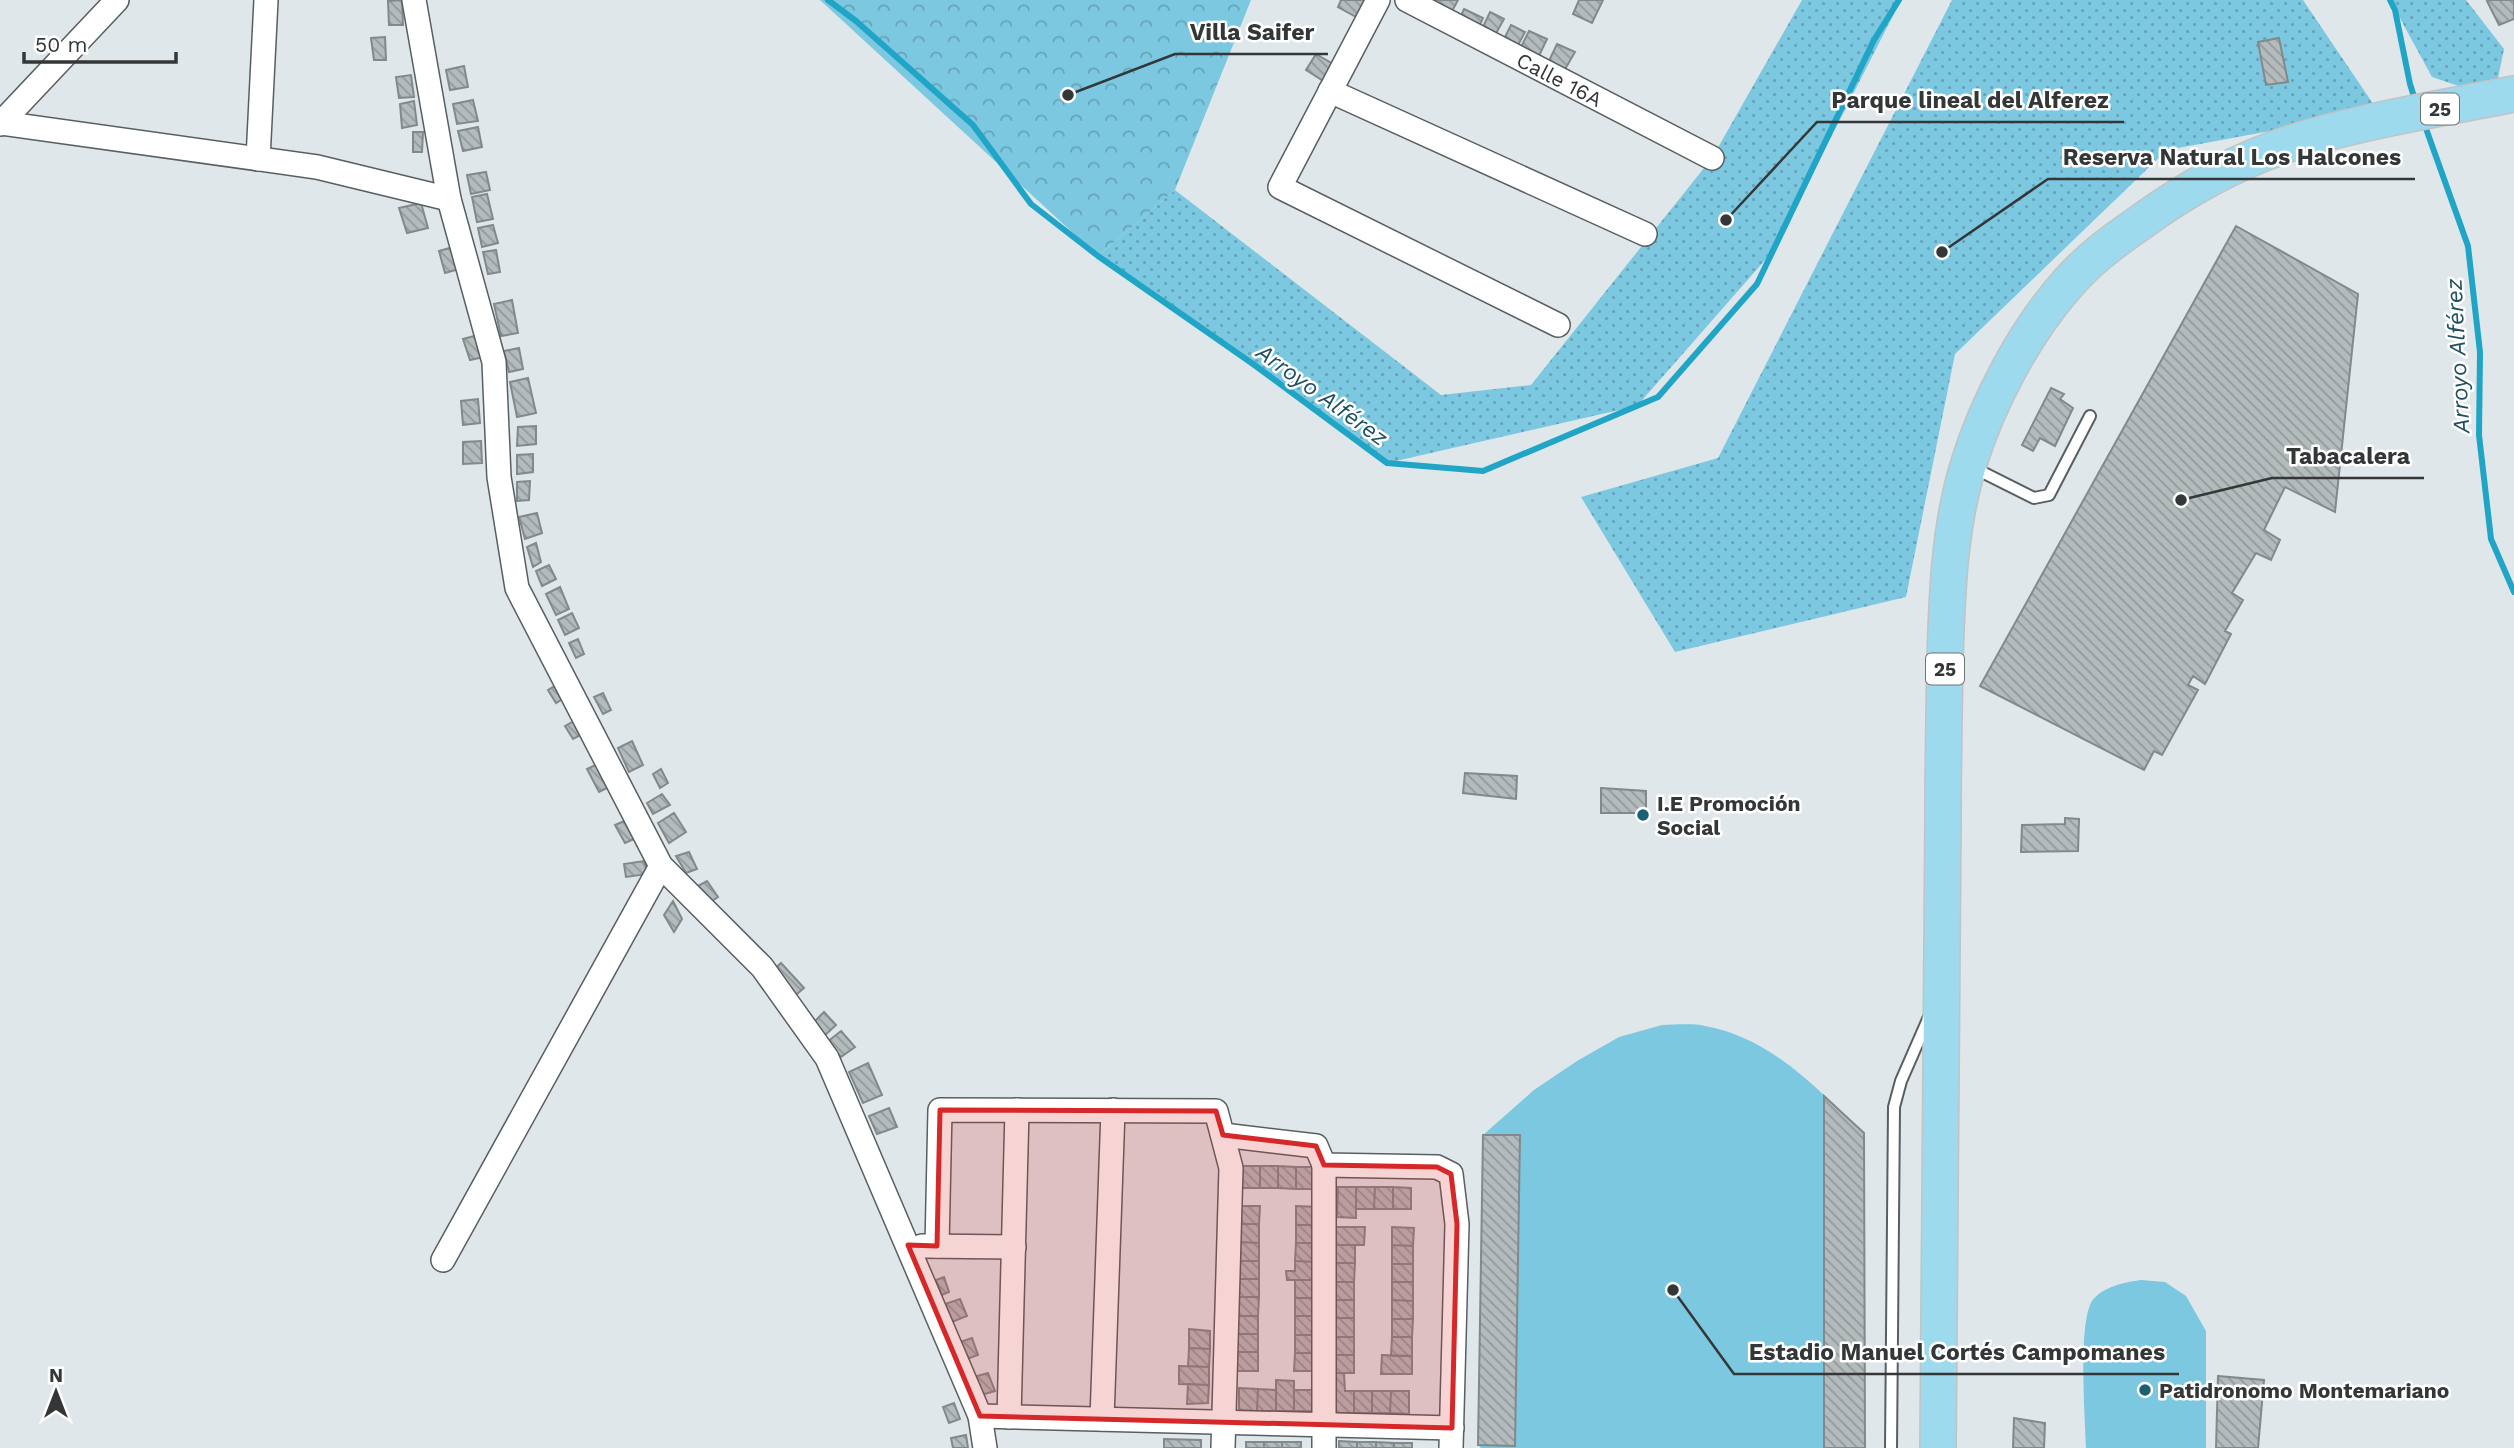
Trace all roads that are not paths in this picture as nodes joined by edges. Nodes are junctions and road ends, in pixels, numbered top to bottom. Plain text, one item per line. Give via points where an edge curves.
1 (117, 0) edge
2 (266, 0) edge
3 (414, 0) edge
4 (1378, 0) edge
5 (1407, 0) edge
6 (1330, 91) junction
7 (2504, 96) edge
8 (1, 124) edge
9 (1712, 158) dead end
10 (258, 159) junction
11 (449, 199) junction
12 (1645, 234) dead end
13 (1558, 325) dead end
14 (2090, 416) dead end
15 (1968, 466) junction
16 (661, 866) junction
17 (1940, 994) junction
18 (1017, 1110) junction
19 (1113, 1110) junction
20 (1223, 1135) junction
21 (1324, 1165) junction
22 (908, 1245) junction
23 (937, 1246) junction
24 (1014, 1247) junction
25 (443, 1260) dead end
26 (980, 1416) junction
27 (1009, 1417) junction
28 (1101, 1419) junction
29 (1224, 1423) junction
30 (1324, 1436) edge
31 (1451, 1438) edge
32 (985, 1448) edge
33 (1223, 1448) edge
34 (1891, 1448) edge
35 (1938, 1448) edge

1 - 8 street
2 - 10 street
3 - 11 street
4 - 6 street
5 - 9 street, Calle 16A
6 - 12 street
6 - 13 street via 1280,187
7 - 15 main road, 25 via 2315,136 2266,152 2153,213 2070,281 2025,342
8 - 10 street
10 - 11 street via 317,167
11 - 16 street via 494,362 499,477 517,588
14 - 15 lane via 2049,495 2034,498
15 - 17 main road, 25 via 1954,525 1947,601
16 - 22 street via 762,967 827,1058
16 - 25 street
17 - 34 lane via 1894,1107
17 - 35 main road, 25
18 - 19 street
18 - 23 street via 940,1110
18 - 24 street
19 - 20 street via 1216,1111
19 - 28 street
20 - 21 street via 1316,1146
20 - 29 street via 1231,1168
21 - 30 street
21 - 31 street via 1437,1167 1451,1174 1457,1224
22 - 23 street
22 - 26 street
23 - 24 street
24 - 27 street
26 - 27 street
26 - 32 street
27 - 28 street
28 - 29 street
29 - 30 street
29 - 33 street
30 - 31 street

